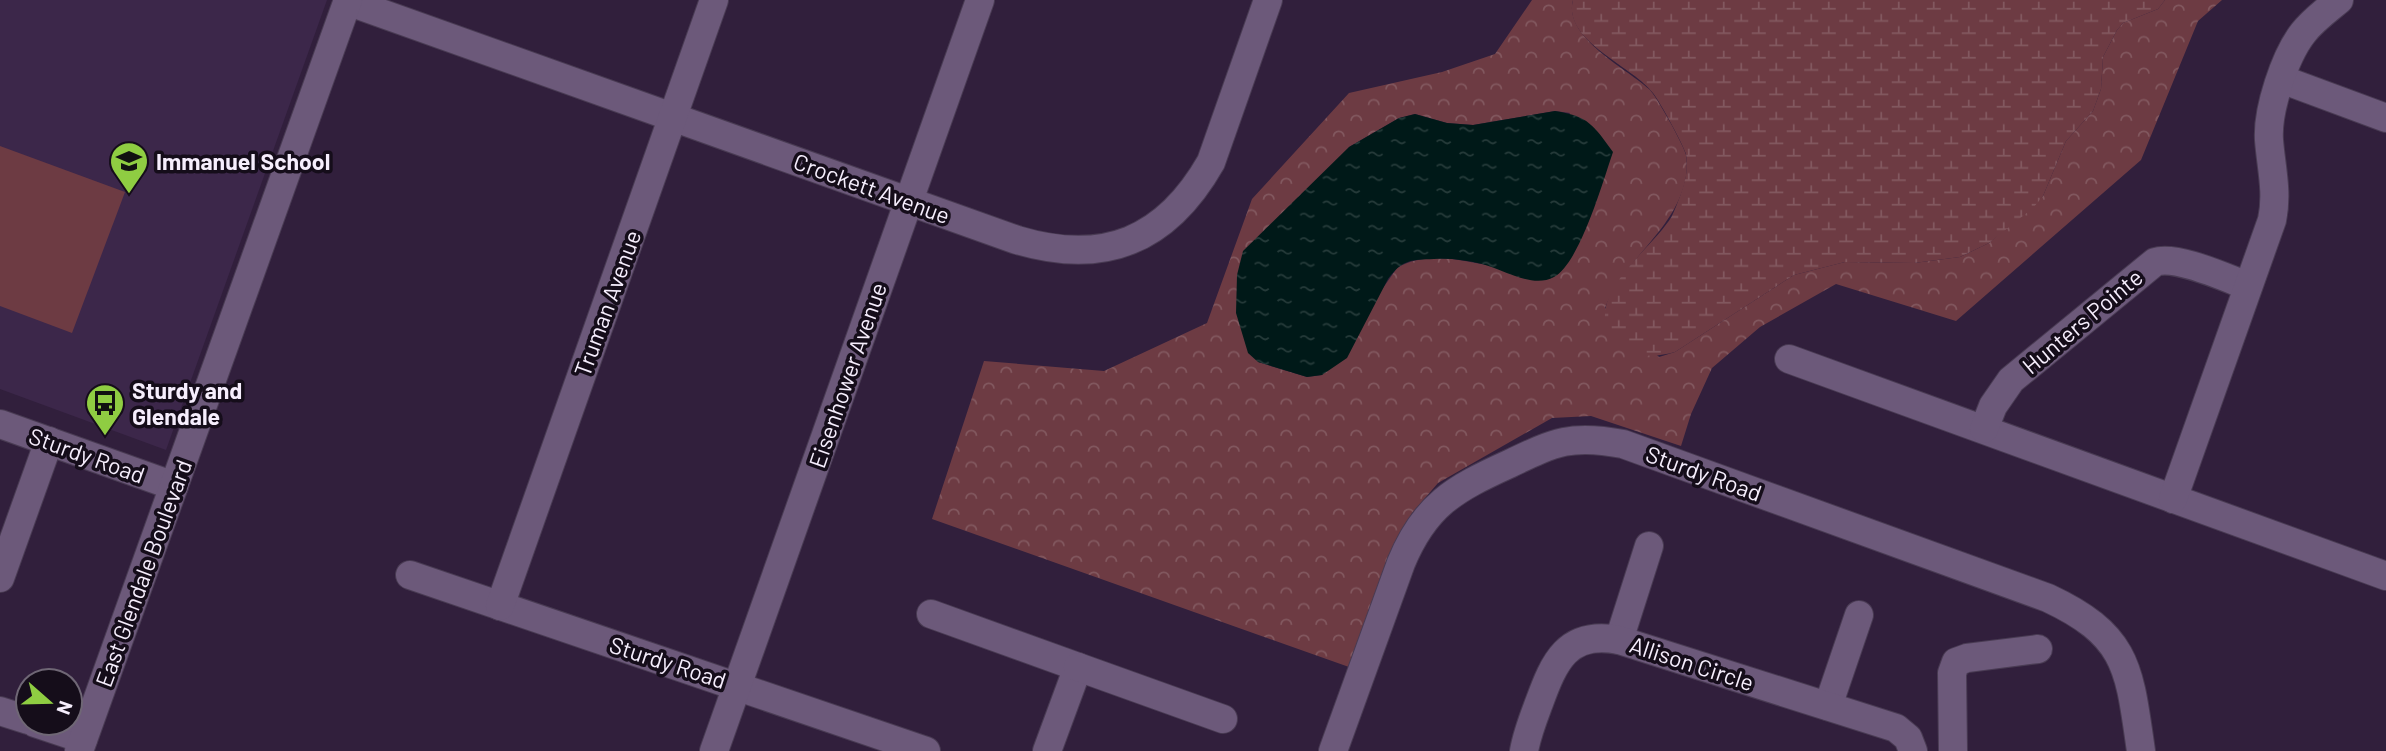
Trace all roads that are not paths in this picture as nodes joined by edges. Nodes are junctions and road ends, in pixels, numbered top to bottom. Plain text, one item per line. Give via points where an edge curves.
1 (347, 0) edge
2 (714, 0) edge
3 (980, 0) edge
4 (1268, 0) edge
5 (2339, 0) edge
6 (2281, 79) junction
7 (673, 117) junction
8 (2386, 118) edge
9 (908, 202) junction
10 (2248, 286) junction
11 (1789, 359) dead end
12 (0, 424) edge
13 (1984, 429) junction
14 (49, 441) junction
15 (174, 486) junction
16 (2172, 499) junction
17 (1649, 546) dead end
18 (410, 575) dead end
19 (2386, 576) edge
20 (0, 578) edge
21 (500, 606) junction
22 (931, 614) dead end
23 (1859, 615) dead end
24 (1619, 640) junction
25 (2038, 649) dead end
26 (1078, 667) junction
27 (738, 685) junction
28 (1828, 706) junction
29 (1223, 719) dead end
30 (64, 737) edge
31 (81, 745) edge
32 (714, 751) edge
33 (926, 751) edge
34 (1046, 751) edge
35 (1332, 751) edge
36 (1524, 751) edge
37 (1913, 751) edge
38 (1953, 751) edge
39 (2141, 751) edge

1 - 7 street, Crockett Avenue
1 - 15 street, East Glendale Boulevard
2 - 7 street, Truman Avenue
3 - 9 street, Eisenhower Avenue
4 - 9 street, Crockett Avenue via 1211,162 1184,203 1139,237 1093,250 1067,251 1041,247
5 - 6 street via 2303,33
6 - 8 street
6 - 10 street via 2268,123 2276,200
7 - 9 street, Crockett Avenue
7 - 21 street, Truman Avenue
9 - 27 street, Eisenhower Avenue
10 - 13 street, Hunters Pointe via 2175,261 2155,261 2011,380
10 - 16 street
11 - 13 street
12 - 14 street, Sturdy Road
13 - 16 street
14 - 15 street, Sturdy Road
14 - 20 street
15 - 31 street, East Glendale Boulevard
16 - 19 street
17 - 24 street
18 - 21 street, Sturdy Road
21 - 27 street, Sturdy Road
22 - 26 street
23 - 28 street
24 - 28 street, Allison Circle
24 - 36 street, Allison Circle via 1606,637 1579,642 1558,659
25 - 38 street via 1956,662 1952,673
26 - 29 street
26 - 34 street
27 - 32 street, Eisenhower Avenue
27 - 33 street, Sturdy Road
28 - 37 street, Allison Circle via 1896,728 1908,738
30 - 31 street
35 - 39 street, Sturdy Road via 1401,563 1426,517 1470,481 1545,447 1570,439 1597,439 1623,443 2077,611 2102,631 2120,656 2131,683

